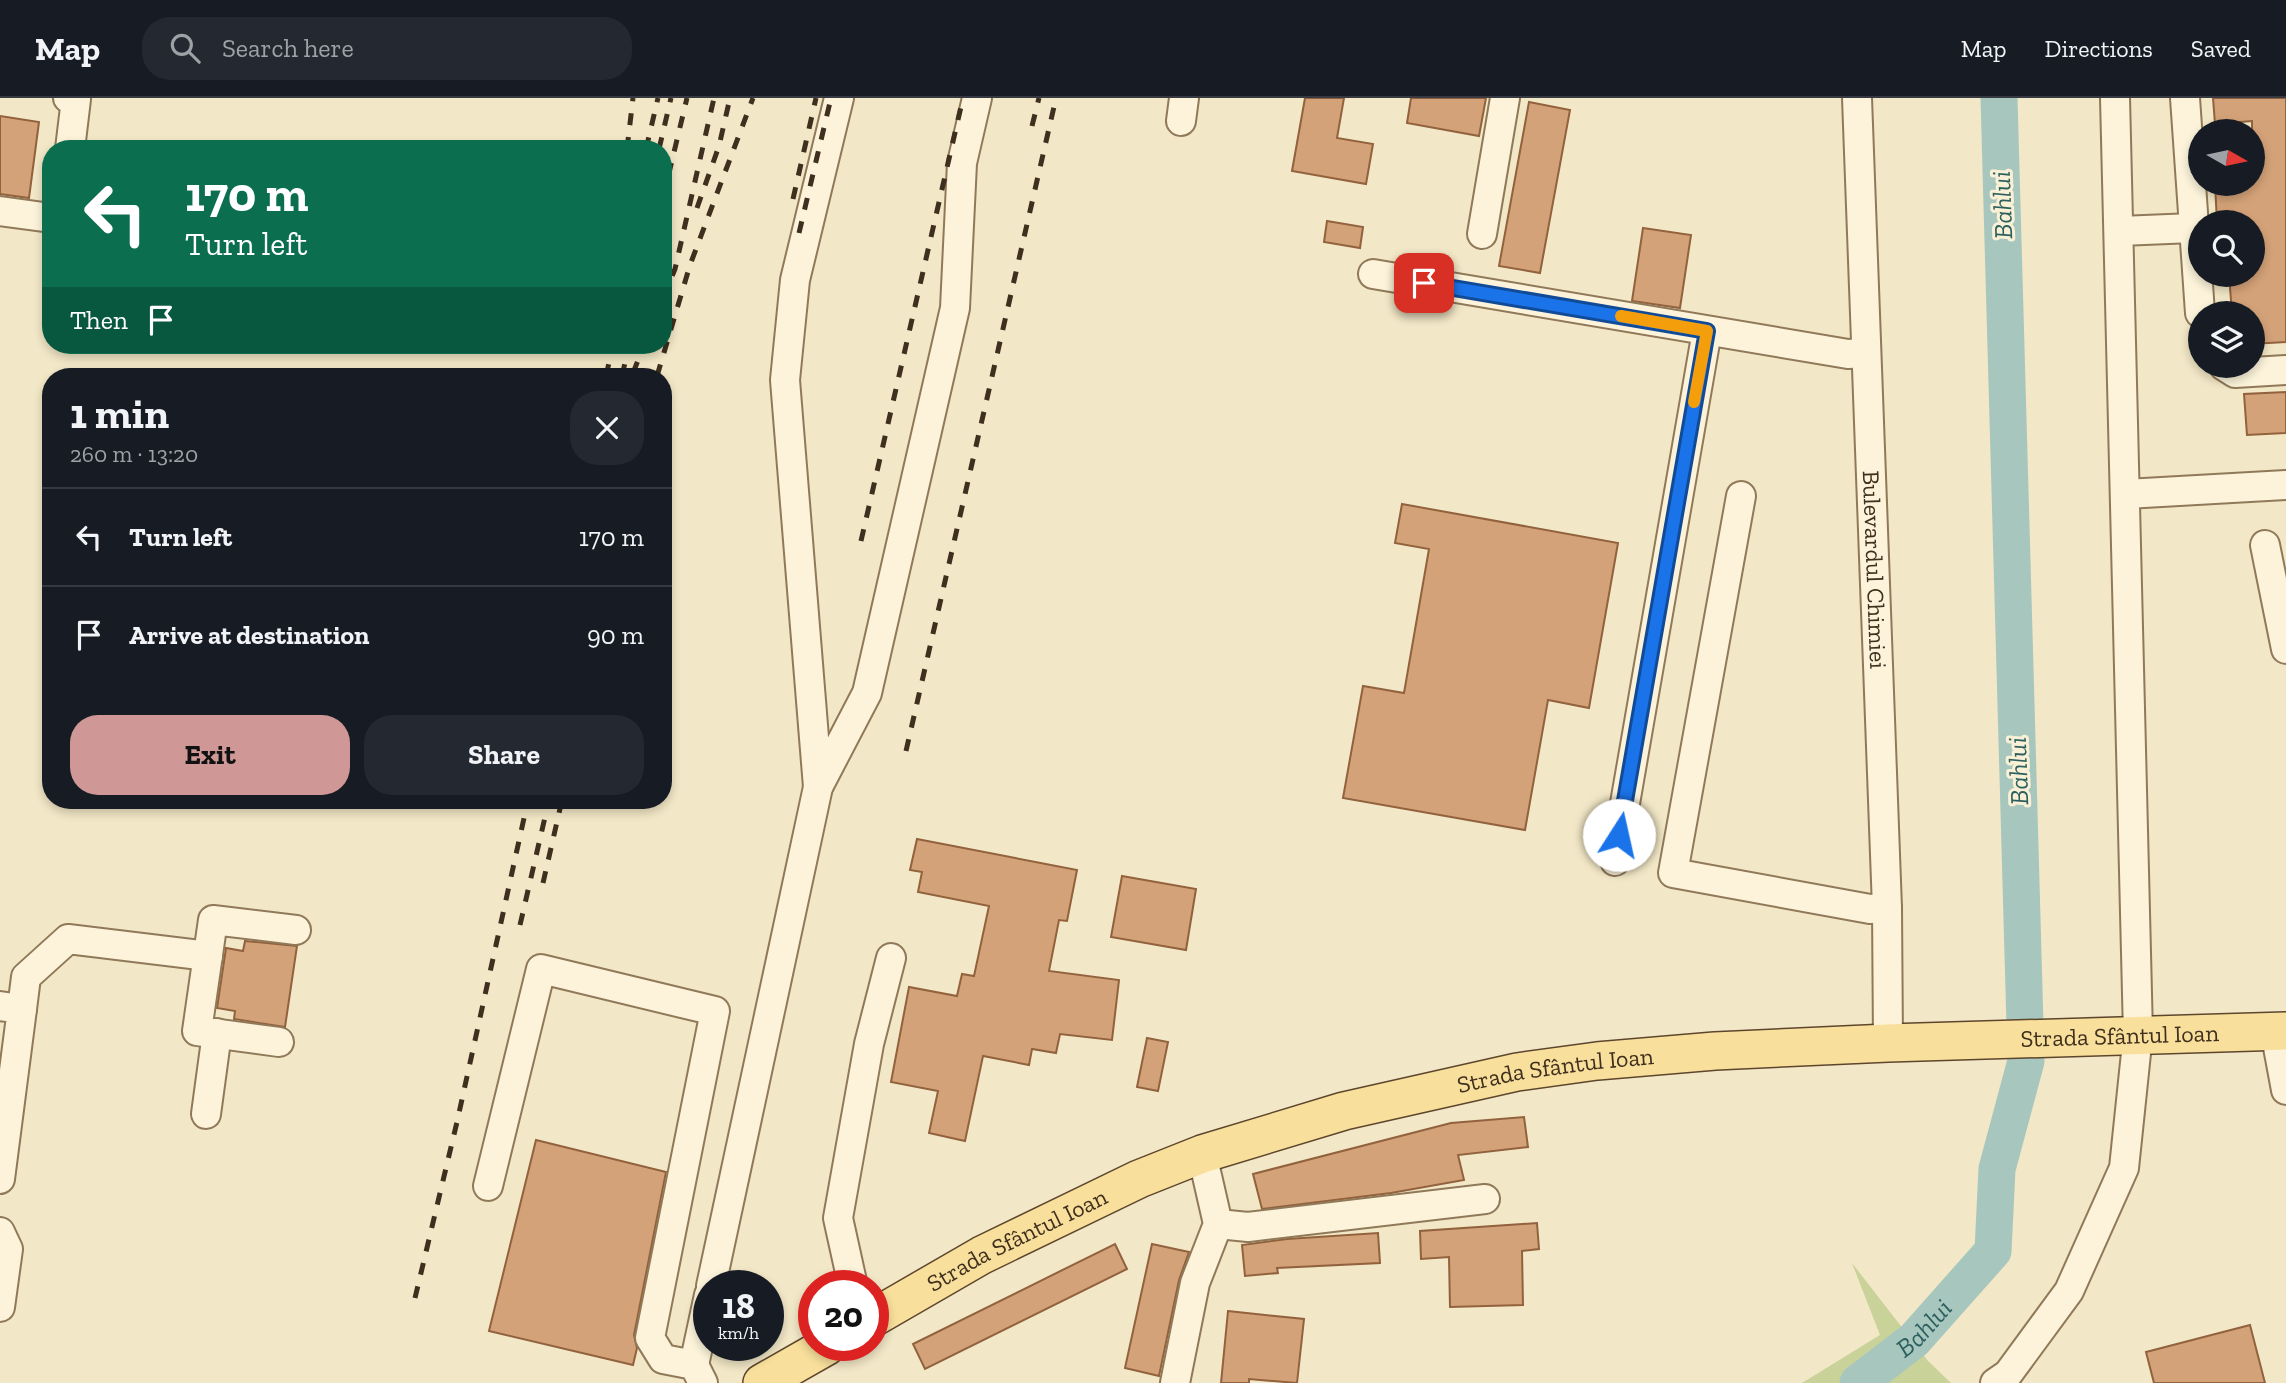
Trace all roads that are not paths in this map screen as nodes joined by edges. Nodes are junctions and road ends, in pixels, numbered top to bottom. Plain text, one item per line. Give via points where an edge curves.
1 (68, 98) edge
2 (839, 98) edge
3 (977, 98) edge
4 (1505, 98) edge
5 (1857, 98) edge
6 (2115, 98) edge
7 (2185, 98) edge
8 (71, 140) edge
9 (2192, 210) edge
10 (0, 211) edge
11 (42, 217) edge
12 (2188, 228) edge
13 (2120, 231) junction
14 (1482, 234) dead end
15 (1373, 274) dead end
16 (1707, 331) junction
17 (1866, 353) junction
18 (2286, 370) edge
19 (2265, 371) edge
20 (2286, 485) edge
21 (2126, 494) junction
22 (1741, 496) dead end
23 (2265, 545) dead end
24 (2286, 649) edge
25 (818, 787) junction
26 (1615, 861) dead end
27 (1887, 908) junction
28 (296, 930) dead end
29 (208, 956) junction
30 (891, 958) dead end
31 (11, 1007) edge
32 (2280, 1031) edge
33 (217, 1033) junction
34 (2138, 1034) junction
35 (279, 1042) dead end
36 (1888, 1043) junction
37 (2286, 1090) edge
38 (206, 1114) dead end
39 (1202, 1154) junction
40 (0, 1179) edge
41 (488, 1186) dead end
42 (1485, 1199) dead end
43 (1218, 1224) junction
44 (0, 1232) edge
45 (714, 1270) edge
46 (849, 1270) edge
47 (0, 1307) edge
48 (889, 1309) edge
49 (801, 1361) edge
50 (698, 1374) edge
51 (762, 1383) edge
52 (1175, 1383) edge
53 (1995, 1383) edge

1 - 8 street via 76,99
2 - 25 street via 795,280 785,380
3 - 25 street via 962,163 955,308 870,680
4 - 14 street
5 - 17 street, Bulevardul Chimiei
6 - 13 street
7 - 9 street
10 - 11 street
12 - 13 street
13 - 21 street
15 - 16 street
16 - 17 street
16 - 26 street
17 - 27 street, Bulevardul Chimiei
18 - 19 street
20 - 21 street
21 - 34 street
22 - 27 street via 1673,873 1870,909
23 - 24 street
25 - 45 street
27 - 36 street, Bulevardul Chimiei
28 - 29 street via 213,920
29 - 31 street via 68,939 26,977
29 - 33 street via 197,1031
30 - 46 street via 869,1044 838,1218
31 - 40 street
32 - 34 main road, Strada Sfântul Ioan
32 - 37 street
33 - 35 street
33 - 38 street
34 - 36 main road, Strada Sfântul Ioan
34 - 53 street via 2124,1168 2069,1292 2008,1374
36 - 39 main road, Strada Sfântul Ioan via 1715,1051 1517,1072 1344,1111
39 - 43 street
39 - 48 main road, Strada Sfântul Ioan via 1139,1178 982,1255
41 - 50 street via 541,969 715,1011 650,1338 663,1359
42 - 43 street via 1248,1227
43 - 52 street via 1195,1283
44 - 47 street via 8,1250
49 - 51 main road

